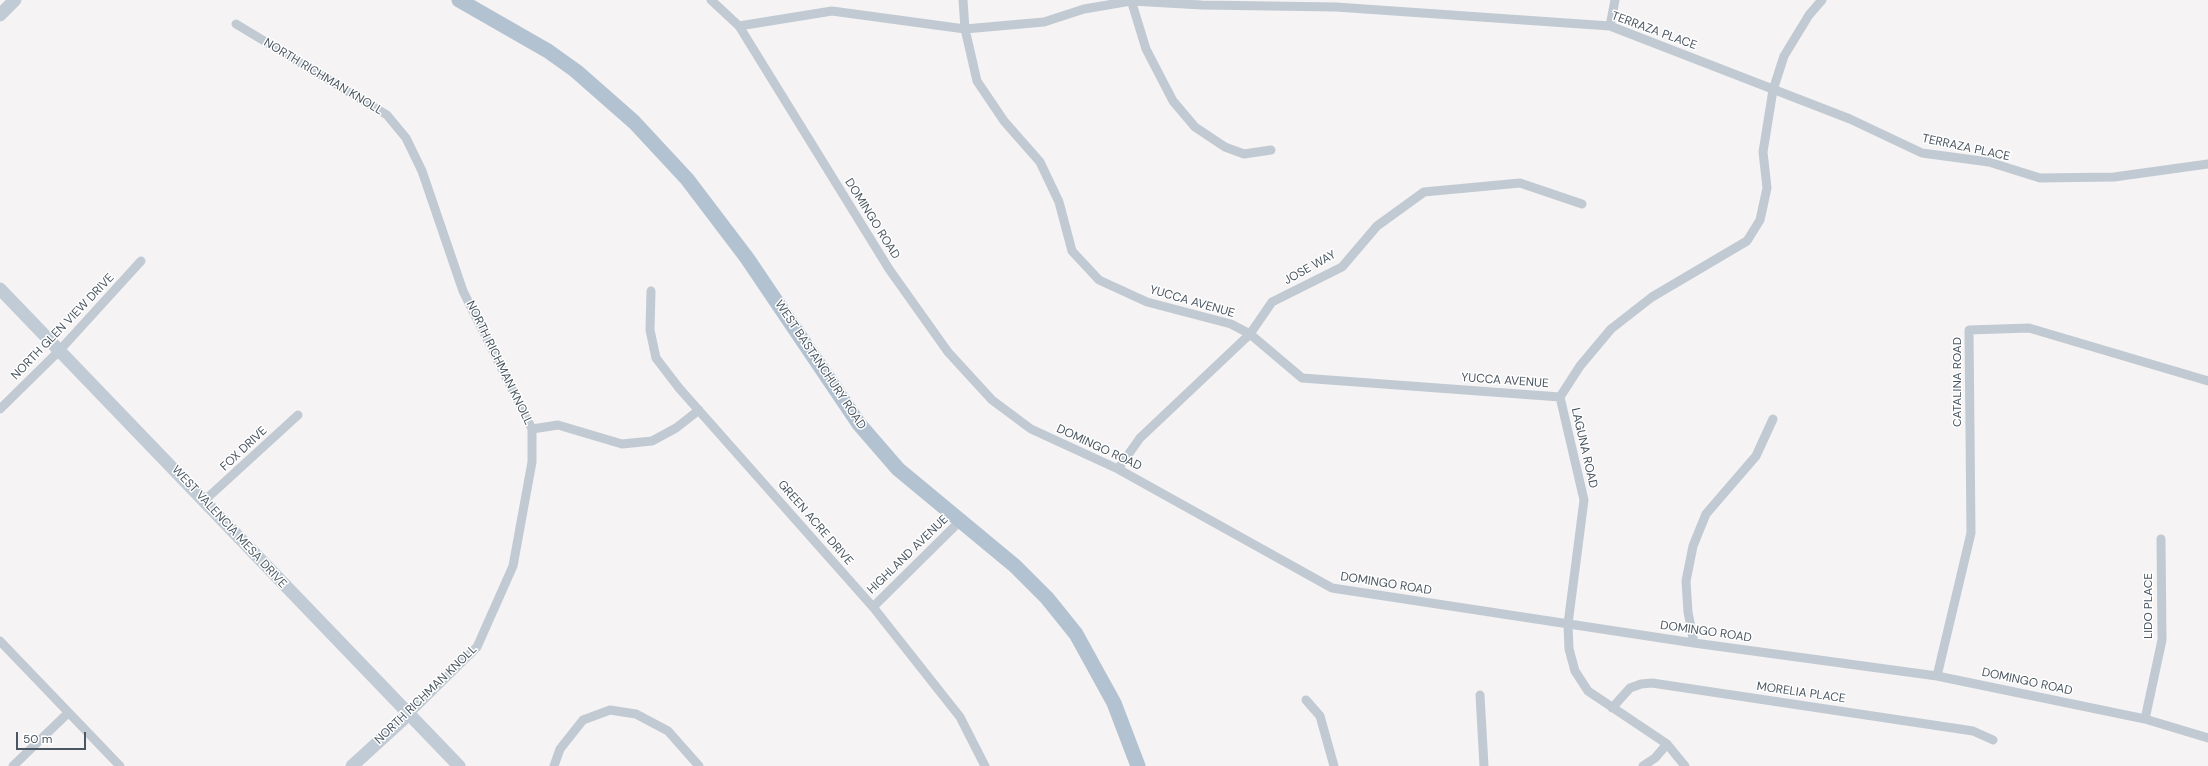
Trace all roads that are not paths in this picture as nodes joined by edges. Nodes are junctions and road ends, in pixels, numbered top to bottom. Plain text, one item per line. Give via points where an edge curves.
1 (15, 0) edge
2 (459, 0) edge
3 (711, 0) edge
4 (963, 0) edge
5 (1131, 0) edge
6 (1614, 0) edge
7 (1822, 0) edge
8 (1336, 4) edge
9 (0, 15) edge
10 (236, 24) dead end
11 (739, 26) junction
12 (1610, 26) junction
13 (965, 29) junction
14 (1773, 90) junction
15 (1271, 150) dead end
16 (2208, 164) edge
17 (1582, 204) dead end
18 (141, 261) dead end
19 (0, 289) edge
20 (651, 291) dead end
21 (1250, 334) junction
22 (59, 351) junction
23 (2208, 381) edge
24 (1560, 397) junction
25 (0, 409) edge
26 (699, 410) junction
27 (298, 415) dead end
28 (1772, 419) dead end
29 (532, 429) junction
30 (1118, 469) junction
31 (205, 500) junction
32 (960, 521) junction
33 (2161, 539) dead end
34 (873, 607) junction
35 (1568, 624) junction
36 (0, 641) edge
37 (1694, 643) junction
38 (1937, 676) junction
39 (1480, 696) dead end
40 (1306, 700) dead end
41 (1612, 708) junction
42 (68, 713) junction
43 (409, 714) junction
44 (2145, 719) junction
45 (2208, 738) edge
46 (1993, 740) dead end
47 (1667, 744) junction
48 (13, 766) edge
49 (120, 766) edge
50 (352, 766) edge
51 (459, 766) edge
52 (554, 766) edge
53 (699, 766) edge
54 (985, 766) edge
55 (1138, 766) edge
56 (1334, 766) edge
57 (1484, 766) edge
58 (1643, 766) edge
59 (1684, 766) edge

1 - 9 street
2 - 32 main road, WEST BASTANCHURY ROAD via 548,51 634,122 687,179 747,258 859,424 898,469
3 - 11 street, DOMINGO ROAD
4 - 13 street, YUCCA AVENUE
5 - 8 street, TERRAZA PLACE via 1202,5
5 - 13 street, TERRAZA PLACE via 1084,9 1044,22
5 - 15 street via 1146,50 1173,101 1195,127 1225,148 1244,154
6 - 12 street
7 - 14 street, LAGUNA ROAD via 1809,15 1784,56
8 - 12 street, TERRAZA PLACE
10 - 29 street, NORTH RICHMAN KNOLL via 387,115 406,138 422,171 463,291
11 - 13 street, TERRAZA PLACE via 832,11
11 - 30 street, DOMINGO ROAD via 889,269 948,352 992,400 1031,430
12 - 14 street, TERRAZA PLACE
13 - 21 street, YUCCA AVENUE via 977,81 1004,121 1040,162 1059,202 1072,251 1099,280 1147,302 1231,324
14 - 16 street, TERRAZA PLACE via 1850,119 1922,153 1989,162 2040,178 2114,177
14 - 24 street, LAGUNA ROAD via 1763,152 1767,188 1760,220 1747,241 1652,297 1611,329 1580,366
17 - 21 street, JOSE WAY via 1520,183 1424,192 1377,226 1342,267 1272,302
18 - 22 street, NORTH GLEN VIEW DRIVE
19 - 22 street, WEST VALENCIA MESA DRIVE
20 - 26 street, GREEN ACRE DRIVE via 650,330 656,358
21 - 24 street, YUCCA AVENUE via 1302,378
21 - 30 street, JOSE WAY via 1140,438
22 - 25 street, NORTH GLEN VIEW DRIVE
22 - 31 street, WEST VALENCIA MESA DRIVE
23 - 38 street, CATALINA ROAD via 2029,328 1969,330 1971,533
24 - 35 street, LAGUNA ROAD via 1584,500
26 - 29 street via 676,428 652,441 622,444 558,425
26 - 34 street, GREEN ACRE DRIVE
27 - 31 street, FOX DRIVE
28 - 37 street via 1756,456 1706,514 1693,546 1686,581
29 - 43 street, NORTH RICHMAN KNOLL via 532,462 513,566 477,647
30 - 35 street, DOMINGO ROAD via 1332,588
31 - 43 street, WEST VALENCIA MESA DRIVE via 284,586
32 - 34 street, HIGHLAND AVENUE
32 - 55 main road, WEST BASTANCHURY ROAD via 1015,566 1047,598 1076,634 1114,703
33 - 44 street, LIDO PLACE via 2162,640
34 - 54 street, GREEN ACRE DRIVE via 960,717
35 - 37 street, DOMINGO ROAD
35 - 41 street, LAGUNA ROAD via 1569,649 1575,671 1588,691
36 - 42 street
37 - 38 street, DOMINGO ROAD
38 - 44 street, DOMINGO ROAD
39 - 57 street
40 - 56 street via 1320,716
41 - 46 street, MORELIA PLACE via 1630,688 1652,683 1973,731
41 - 47 street, LAGUNA ROAD
42 - 48 street
42 - 49 street
43 - 50 street, NORTH RICHMAN KNOLL
43 - 51 street, WEST VALENCIA MESA DRIVE
44 - 45 street, DOMINGO ROAD
47 - 58 street via 1655,758
47 - 59 street, LAGUNA ROAD
52 - 53 street via 560,749 583,720 610,710 636,714 668,731

